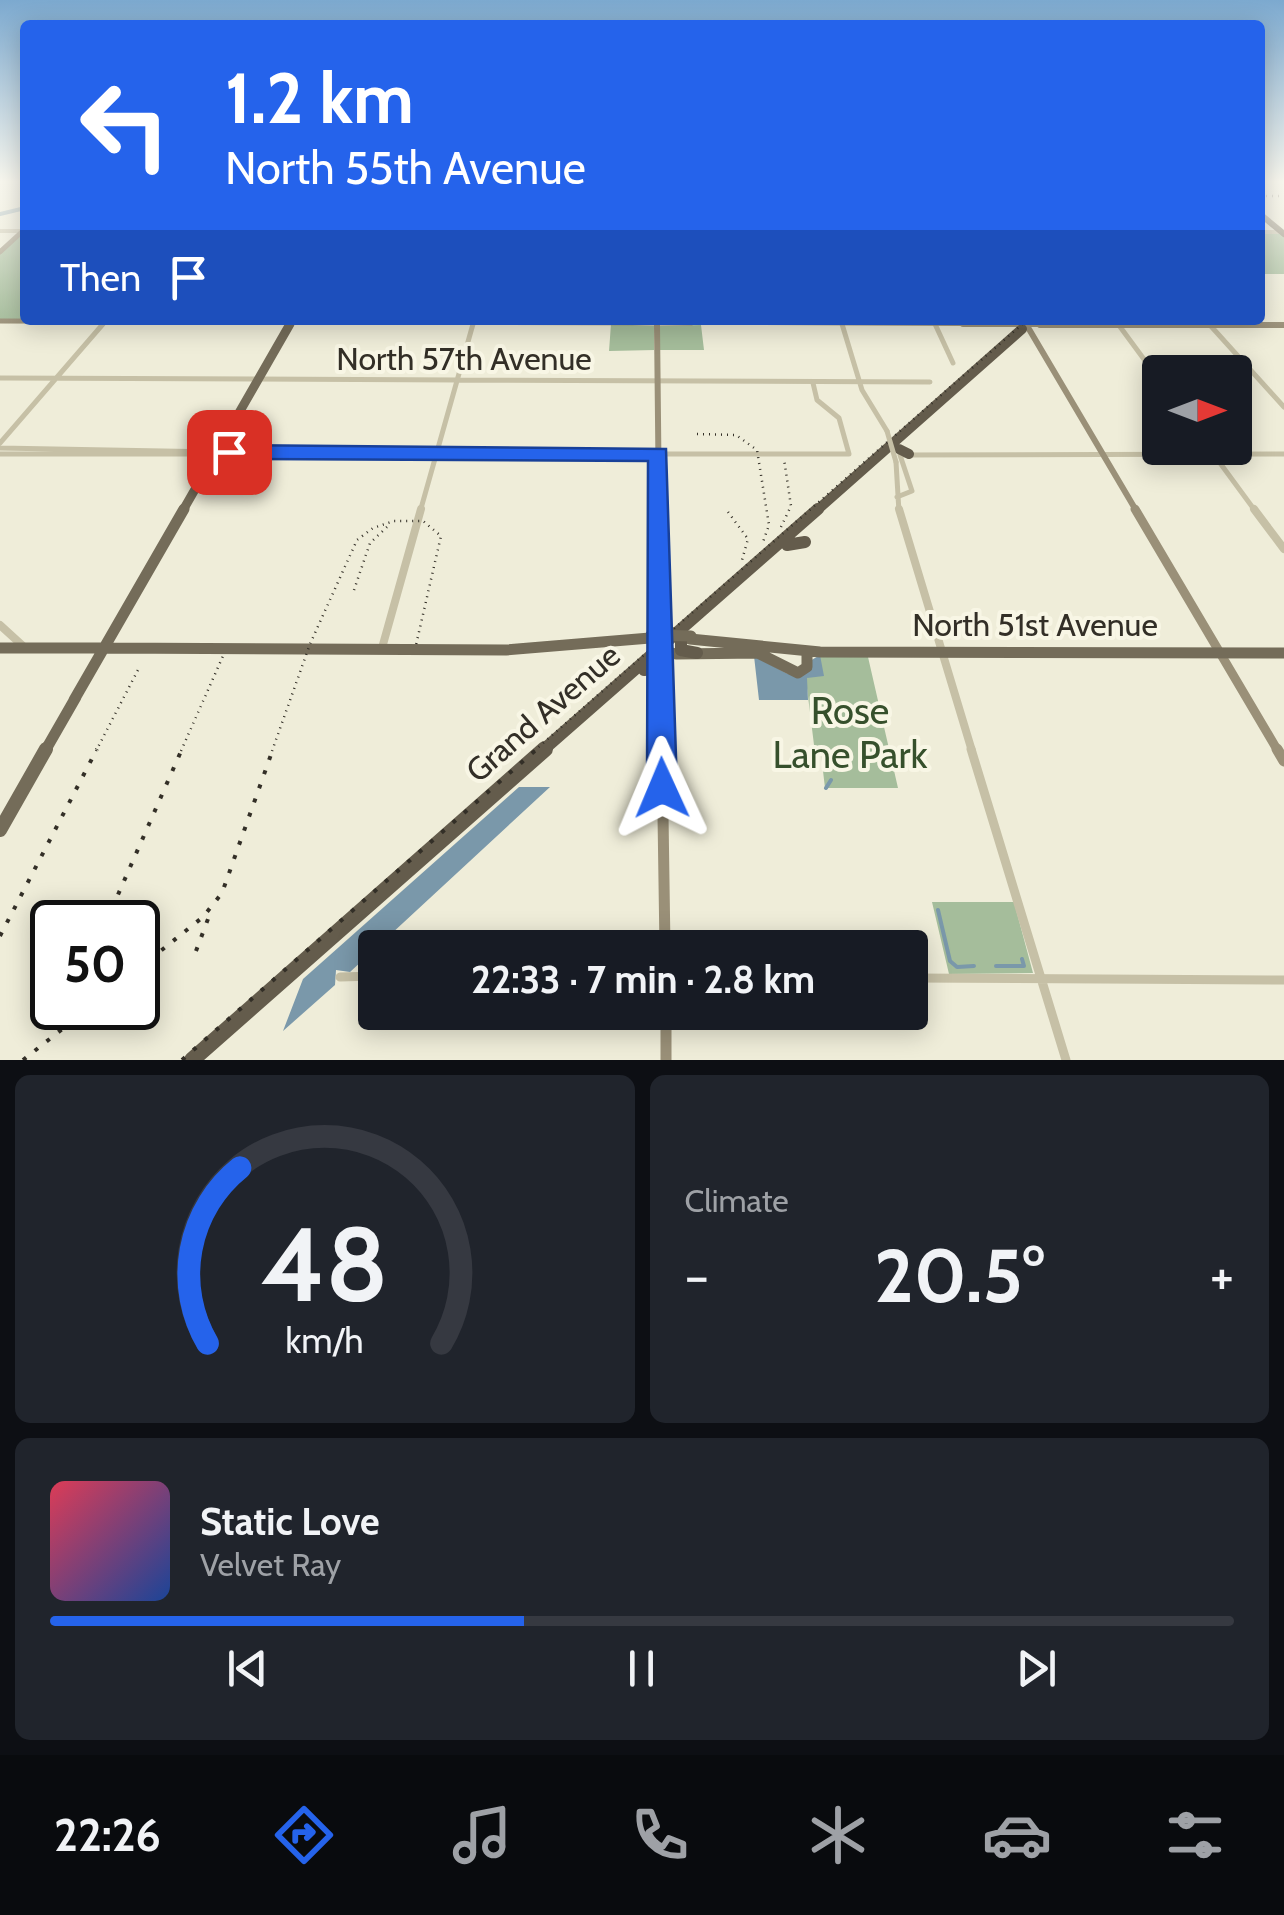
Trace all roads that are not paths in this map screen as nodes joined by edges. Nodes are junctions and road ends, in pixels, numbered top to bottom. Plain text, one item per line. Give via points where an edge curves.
1 (20, 234) edge
2 (0, 252) edge
3 (102, 325) edge
4 (288, 325) edge
5 (472, 325) edge
6 (657, 325) edge
7 (842, 325) edge
8 (935, 325) edge
9 (1028, 325) edge
10 (1118, 325) edge
11 (1211, 325) edge
12 (1142, 357) edge
13 (953, 363) dead end
14 (0, 378) edge
15 (54, 380) junction
16 (256, 381) junction
17 (456, 382) junction
18 (658, 382) junction
19 (930, 382) dead end
20 (813, 383) junction
21 (860, 383) junction
22 (1284, 407) edge
23 (0, 448) edge
24 (902, 450) junction
25 (216, 452) junction
26 (436, 453) junction
27 (658, 454) junction
28 (1252, 454) edge
29 (1284, 454) edge
30 (1103, 455) junction
31 (1142, 455) edge
32 (1222, 465) edge
33 (839, 495) junction
34 (897, 496) junction
35 (1284, 549) edge
36 (660, 618) junction
37 (0, 626) edge
38 (22, 644) junction
39 (0, 648) edge
40 (103, 648) junction
41 (382, 649) junction
42 (665, 649) junction
43 (807, 651) junction
44 (941, 652) junction
45 (1219, 653) junction
46 (1284, 653) edge
47 (696, 654) joint
48 (660, 679) joint
49 (1284, 761) edge
50 (0, 830) edge
51 (665, 930) edge
52 (307, 960) junction
53 (358, 977) edge
54 (340, 978) dead end
55 (928, 978) edge
56 (1040, 979) junction
57 (1284, 980) edge
58 (278, 994) junction
59 (666, 1030) edge
60 (192, 1060) edge
61 (202, 1060) edge
62 (666, 1060) edge
63 (1066, 1060) edge

1 - 2 main road
3 - 15 street
4 - 16 main road
5 - 17 street
6 - 18 main road
7 - 21 street
8 - 13 street
9 - 24 highway
9 - 30 main road
9 - 33 highway, Grand Avenue
10 - 12 street
11 - 22 street
14 - 15 street, North 57th Avenue
15 - 16 street, North 57th Avenue
15 - 23 street
16 - 17 street, North 57th Avenue
16 - 25 main road
17 - 18 street, North 57th Avenue
17 - 26 street
18 - 20 street, North 57th Avenue
18 - 27 main road
19 - 21 street, North 57th Avenue
20 - 21 street, North 57th Avenue
20 - 27 street via 820,402 839,418 849,454
21 - 34 street, bridge via 894,450
23 - 25 street
24 - 30 street
24 - 33 highway, Grand Avenue
24 - 34 street via 911,487 909,495
25 - 26 street
25 - 40 main road
26 - 27 street
26 - 41 street
27 - 36 main road
28 - 29 street
30 - 31 street
30 - 45 main road
32 - 35 street
33 - 42 highway, Grand Avenue
34 - 44 street
36 - 42 main road
36 - 42 highway
37 - 38 street
38 - 39 main road, North 51st Avenue
38 - 40 main road, North 51st Avenue
40 - 41 main road, North 51st Avenue
40 - 50 main road
41 - 42 main road, North 51st Avenue
42 - 43 main road, North 51st Avenue
42 - 47 highway
42 - 48 highway via 655,668
42 - 52 highway, Grand Avenue
42 - 58 highway, Grand Avenue
43 - 44 main road, North 51st Avenue
43 - 47 main road via 808,667 798,673 758,654
44 - 45 main road, North 51st Avenue
44 - 56 street
45 - 46 main road, North 51st Avenue
45 - 49 main road
48 - 51 main road
52 - 58 highway
52 - 60 highway, Grand Avenue
53 - 54 street
55 - 56 street
56 - 57 street
56 - 63 street
58 - 61 highway, Grand Avenue
59 - 62 main road

